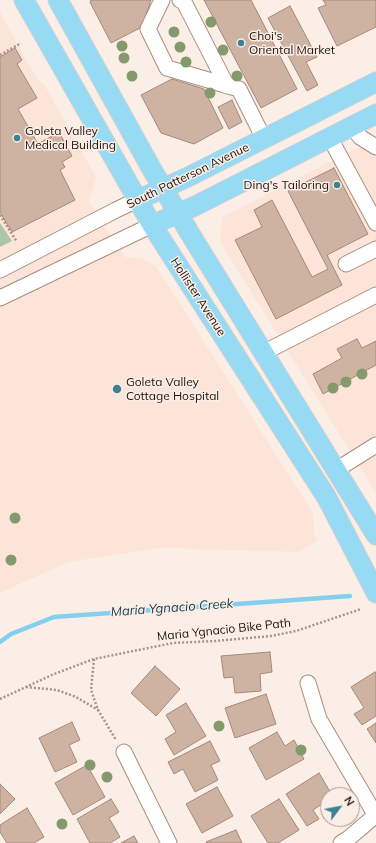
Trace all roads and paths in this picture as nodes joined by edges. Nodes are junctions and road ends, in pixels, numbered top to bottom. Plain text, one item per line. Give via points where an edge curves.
1 (24, 0) edge
2 (58, 0) edge
3 (162, 0) edge
4 (180, 0) edge
5 (21, 42) dead end
6 (0, 55) edge
7 (376, 82) edge
8 (227, 86) junction
9 (376, 114) edge
10 (352, 126) junction
11 (330, 138) junction
12 (264, 139) junction
13 (376, 147) edge
14 (163, 188) junction
15 (137, 200) junction
16 (178, 213) junction
17 (0, 215) edge
18 (376, 223) edge
19 (152, 225) junction
20 (17, 242) dead end
21 (376, 249) edge
22 (346, 264) dead end
23 (0, 270) edge
24 (376, 295) edge
25 (0, 298) edge
26 (264, 353) junction
27 (376, 444) edge
28 (336, 470) junction
29 (376, 535) edge
30 (376, 593) edge
31 (360, 609) dead end
32 (94, 659) junction
33 (308, 683) dead end
34 (25, 687) junction
35 (0, 699) edge
36 (98, 710) junction
37 (124, 752) joint
38 (376, 816) edge
39 (169, 843) edge
40 (341, 843) edge

1 - 15 main road, Hollister Avenue
2 - 14 main road
3 - 8 street via 148,29 167,68
4 - 8 street via 184,2
5 - 6 path
7 - 12 main road, South Patterson Avenue
8 - 12 street via 239,89
9 - 10 main road
10 - 11 main road
10 - 13 street via 360,137
11 - 16 main road
11 - 18 street
12 - 14 main road, South Patterson Avenue
14 - 15 main road, South Patterson Avenue
14 - 16 main road
15 - 19 main road, Hollister Avenue
15 - 23 street, South Patterson Avenue
16 - 19 main road
16 - 26 main road
17 - 20 path
19 - 25 street
19 - 30 main road, Hollister Avenue via 327,498
21 - 22 street
24 - 26 street
26 - 28 main road
27 - 28 street
28 - 29 main road
31 - 32 path, Maria Ygnacio Bike Path via 296,631 271,636 173,642
32 - 34 path, Maria Ygnacio Bike Path
32 - 36 path via 91,690
33 - 38 street via 319,719
34 - 35 path, Maria Ygnacio Bike Path
34 - 36 path via 57,690 76,696
36 - 37 path
37 - 39 street
38 - 40 street

